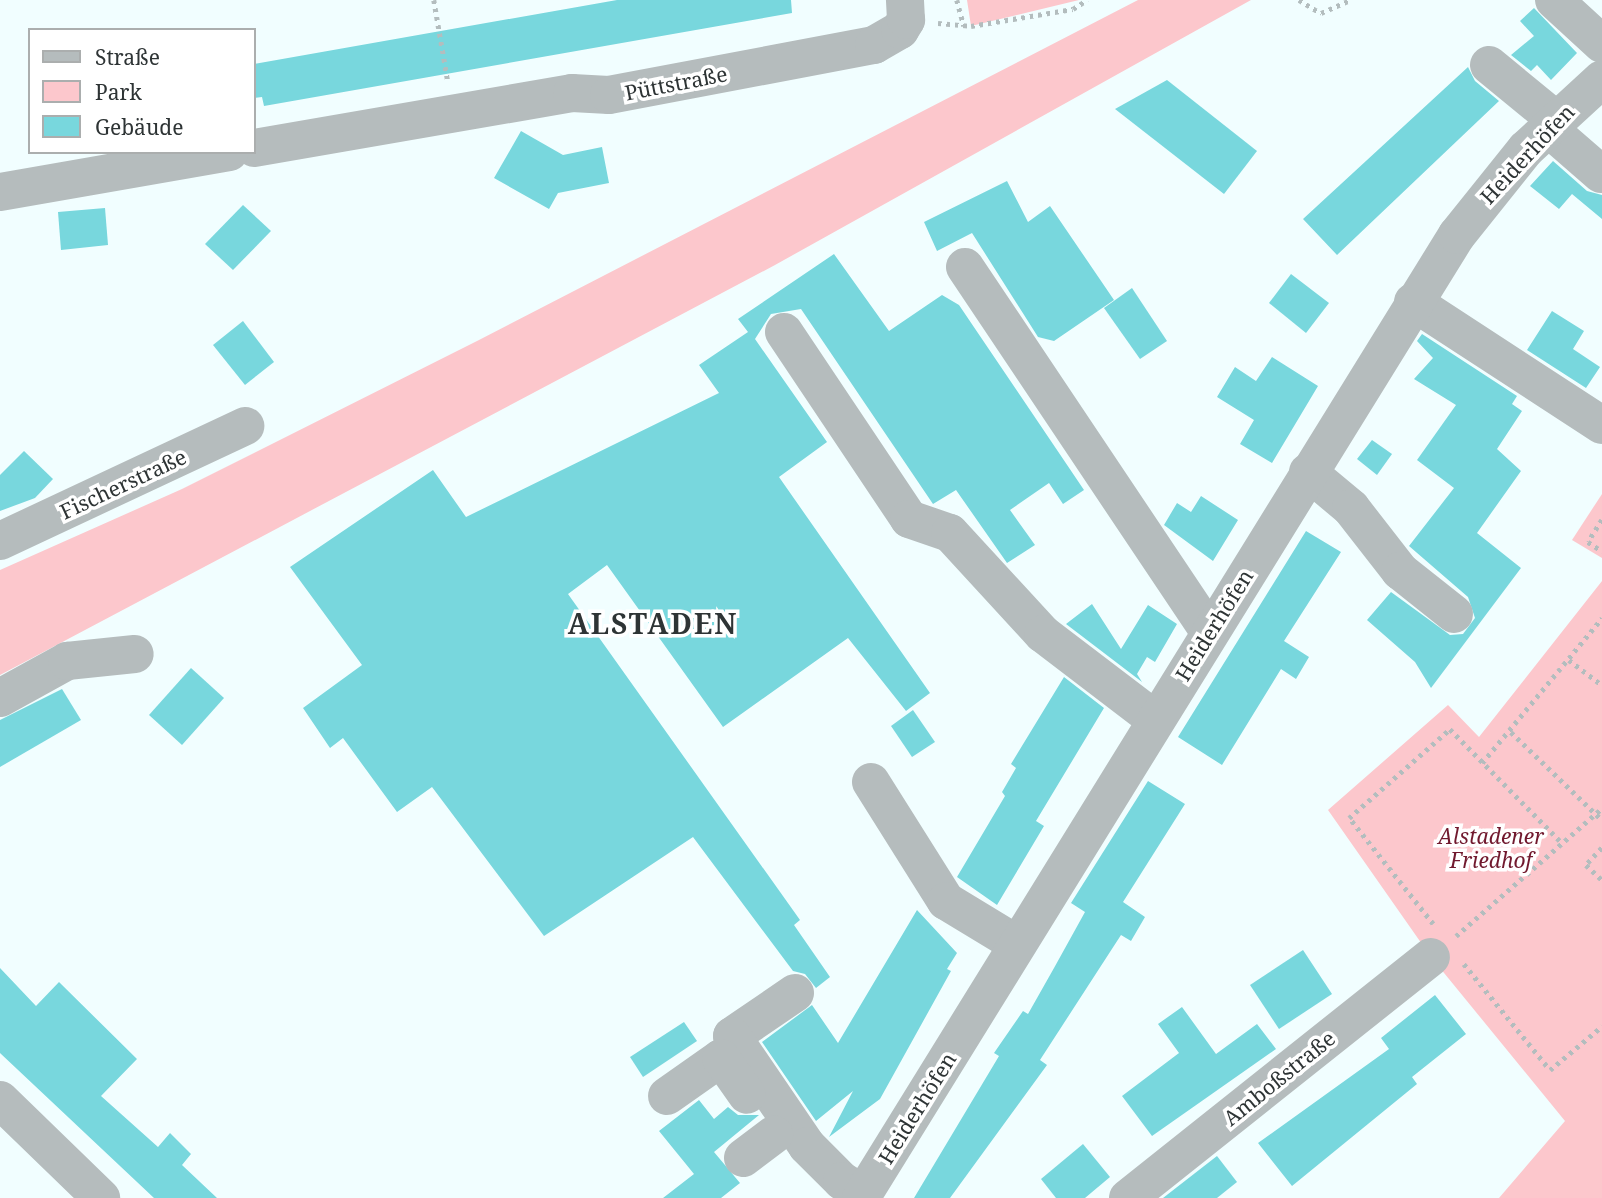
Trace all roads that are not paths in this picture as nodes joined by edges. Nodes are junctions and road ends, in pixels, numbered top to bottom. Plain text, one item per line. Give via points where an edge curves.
1 (1554, 0) edge
2 (906, 10) edge
3 (1602, 44) edge
4 (1489, 65) dead end
5 (1602, 79) edge
6 (1552, 124) junction
7 (256, 148) edge
8 (218, 154) edge
9 (1601, 174) edge
10 (0, 192) edge
11 (965, 267) dead end
12 (1413, 302) junction
13 (784, 332) dead end
14 (1602, 425) edge
15 (245, 426) dead end
16 (1308, 472) junction
17 (0, 541) edge
18 (1454, 614) dead end
19 (1209, 632) junction
20 (135, 654) dead end
21 (0, 698) edge
22 (1156, 720) junction
23 (871, 782) dead end
24 (1017, 944) junction
25 (1439, 950) road end
26 (796, 993) dead end
27 (667, 1096) dead end
28 (0, 1100) edge
29 (774, 1135) junction
30 (743, 1158) dead end
31 (852, 1196) edge
32 (101, 1198) edge
33 (1128, 1198) edge

1 - 3 street
2 - 7 street, Püttstraße via 874,45 608,96 572,93
4 - 6 street
5 - 6 street, Heiderhöfen
6 - 9 street
6 - 12 street, Heiderhöfen via 1478,206
8 - 10 street
11 - 19 street
12 - 14 street
12 - 16 street, Heiderhöfen
13 - 22 street via 909,519 950,533 1043,634
15 - 17 street, Fischerstraße
16 - 18 street via 1351,508 1400,571
16 - 19 street, Heiderhöfen
19 - 22 street, Heiderhöfen
20 - 21 street via 67,661
22 - 24 street, Heiderhöfen
23 - 24 street via 946,901
24 - 31 street, Heiderhöfen
25 - 33 street, Amboßstraße via 1392,976
26 - 31 street via 732,1037 807,1146
27 - 29 street via 722,1058
28 - 32 street
29 - 30 street
29 - 31 street via 797,1169

